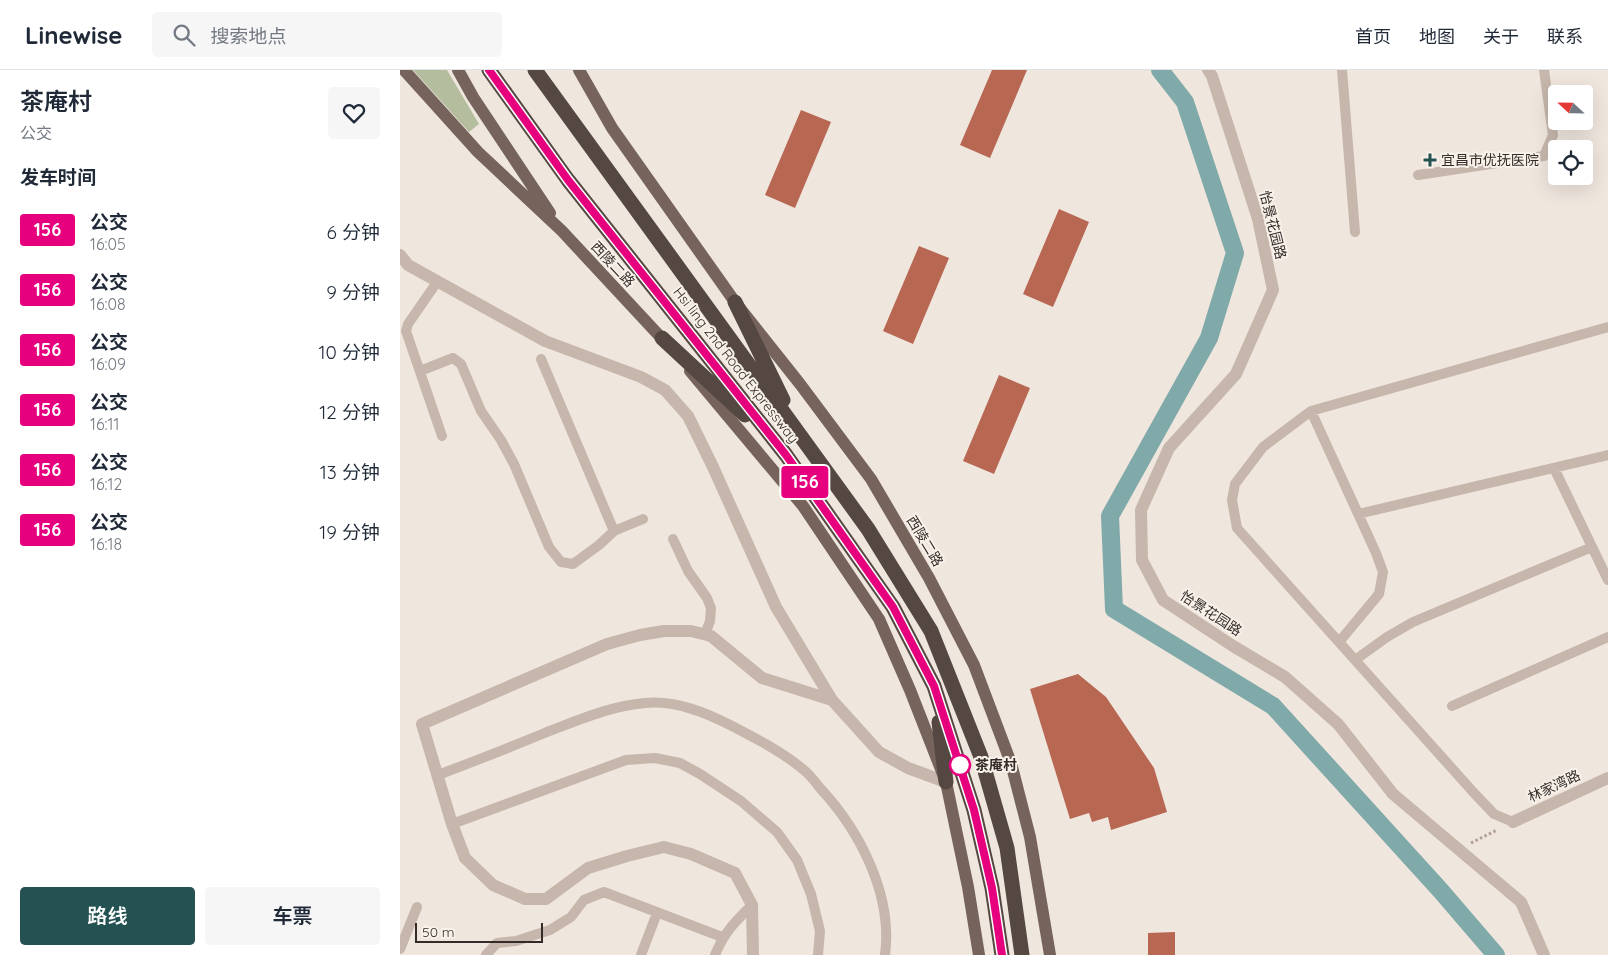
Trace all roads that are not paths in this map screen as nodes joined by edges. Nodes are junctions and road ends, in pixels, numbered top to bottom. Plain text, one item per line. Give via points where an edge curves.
1 (404, 70) edge
2 (458, 70) edge
3 (489, 70) edge
4 (535, 70) edge
5 (579, 70) edge
6 (1208, 70) edge
7 (1342, 70) edge
8 (1544, 70) edge
9 (1418, 175) dead end
10 (562, 232) junction
11 (1355, 232) dead end
12 (400, 255) edge
13 (437, 282) junction
14 (735, 302) junction
15 (1608, 327) edge
16 (662, 338) junction
17 (541, 359) dead end
18 (420, 372) junction
19 (1311, 411) junction
20 (442, 436) dead end
21 (801, 438) junction
22 (786, 455) junction
23 (1608, 455) edge
24 (1554, 468) junction
25 (1358, 514) junction
26 (643, 519) dead end
27 (614, 530) junction
28 (673, 539) dead end
29 (1592, 547) junction
30 (1608, 580) edge
31 (705, 634) junction
32 (1608, 637) edge
33 (1339, 642) junction
34 (1355, 660) junction
35 (934, 686) junction
36 (832, 700) junction
37 (1452, 706) dead end
38 (438, 775) junction
39 (1608, 778) edge
40 (946, 782) junction
41 (1513, 822) joint
42 (452, 824) junction
43 (752, 905) junction
44 (417, 907) dead end
45 (658, 913) junction
46 (722, 937) junction
47 (400, 949) edge
48 (486, 955) edge
49 (641, 955) edge
50 (715, 955) edge
51 (753, 955) edge
52 (818, 955) edge
53 (886, 955) edge
54 (979, 955) edge
55 (1002, 955) edge
56 (1022, 955) edge
57 (1050, 955) edge
58 (1544, 955) edge

1 - 10 main road, 西陵二路 via 478,152
2 - 10 main road
3 - 22 highway, Hsi ling 2nd Road Expressway via 568,180
4 - 21 highway, Hsi ling 2nd Road Expressway
5 - 14 main road, 西陵二路 via 612,128
6 - 58 street, 怡景花园路 via 1258,220 1273,290 1236,374 1169,448 1141,510 1142,560 1163,600 1286,677 1338,724 1393,794 1521,902
7 - 11 lane
8 - 9 lane via 1553,135 1544,156
10 - 16 main road, 西陵二路
12 - 13 street via 408,265
13 - 18 lane via 406,331
13 - 36 street via 545,341 641,377 665,390 688,416 776,607
14 - 21 highway
14 - 57 main road, 西陵二路 via 871,480 929,578 974,664 1011,763 1030,837
15 - 19 lane
16 - 22 highway
16 - 40 main road, 西陵二路 via 803,506 879,619
17 - 27 lane
18 - 20 lane
18 - 27 lane via 453,358 461,364 481,411 514,464 549,547 561,562 573,564
19 - 25 lane
19 - 33 lane via 1263,447 1235,484 1232,500 1237,528
21 - 56 highway, Hsi ling 2nd Road Expressway via 868,529 931,631 984,766 1007,848
22 - 35 highway, Hsi ling 2nd Road Expressway via 893,607
23 - 24 lane
24 - 25 lane
24 - 29 lane
25 - 33 lane via 1383,572 1379,594
26 - 27 lane
28 - 31 lane via 711,608
29 - 30 lane
29 - 34 lane via 1412,622
31 - 36 street via 762,678
31 - 38 street via 664,632 607,644 422,724
32 - 37 lane
33 - 34 lane
34 - 41 lane via 1494,814
35 - 40 highway
35 - 55 highway, Hsi ling 2nd Road Expressway via 974,810 992,888
36 - 40 street via 879,752 908,768
38 - 42 street
38 - 53 lane via 599,712 645,703 677,704 723,721 762,741 805,771 835,804 870,865 883,900 888,937
39 - 41 street, 林家湾路
40 - 54 main road, 西陵二路
42 - 43 street via 465,858 493,885 525,899 546,899 588,868 664,848 691,854 735,873
42 - 52 lane via 626,760 655,758 680,764 741,801 777,832 797,860 811,894 820,932
43 - 46 lane
43 - 51 street
44 - 47 lane
45 - 46 lane
45 - 48 lane via 604,892 584,900 571,917 550,930 516,941 497,943
45 - 49 lane
46 - 50 lane

